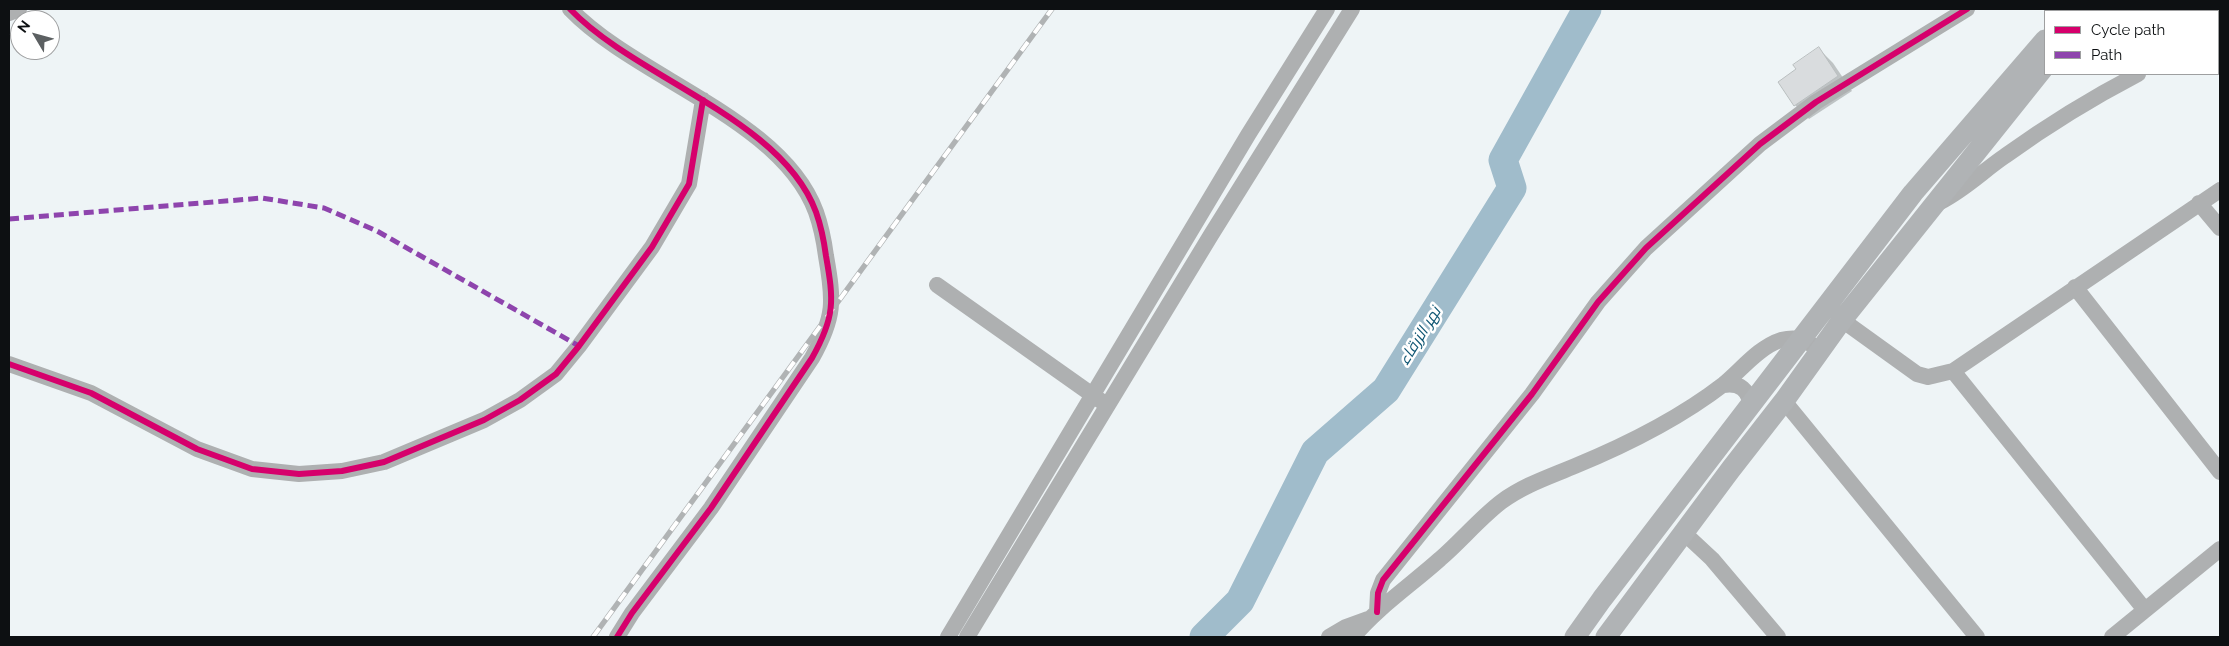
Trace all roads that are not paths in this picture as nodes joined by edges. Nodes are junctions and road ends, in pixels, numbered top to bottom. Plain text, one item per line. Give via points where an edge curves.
1 (19, 9) edge
2 (570, 9) edge
3 (1327, 9) edge
4 (1352, 9) edge
5 (1967, 9) edge
6 (9, 13) edge
7 (2044, 41) edge
8 (2044, 67) edge
9 (2136, 75) edge
10 (703, 100) junction
11 (1248, 135) junction
12 (1266, 145) junction
13 (2220, 190) edge
14 (1913, 193) junction
15 (2199, 202) junction
16 (1931, 207) junction
17 (2220, 228) edge
18 (937, 284) dead end
19 (2075, 287) junction
20 (1842, 320) junction
21 (1802, 339) junction
22 (1820, 354) junction
23 (9, 364) edge
24 (1953, 371) junction
25 (1723, 384) junction
26 (1093, 396) junction
27 (1784, 401) junction
28 (1107, 405) junction
29 (1751, 407) junction
30 (2220, 472) edge
31 (1683, 532) junction
32 (2220, 549) edge
33 (2145, 610) junction
34 (1373, 616) junction
35 (617, 637) edge
36 (948, 637) edge
37 (967, 637) edge
38 (1329, 637) edge
39 (1353, 637) edge
40 (1575, 637) edge
41 (1606, 637) edge
42 (1778, 637) edge
43 (1977, 637) edge
44 (2112, 637) edge

1 - 6 street
2 - 10 street via 606,39
3 - 11 street
4 - 12 street
5 - 34 street via 1816,102 1767,139 1646,248 1598,302 1532,394 1383,580
7 - 14 main road
8 - 16 main road
9 - 16 street via 2081,104 2004,156 1963,189
10 - 23 street via 689,184 652,247 556,374 520,400 484,420 384,462 342,471 299,474 252,469 197,449 91,393
10 - 35 street via 755,136 804,188 816,211 822,234 833,308 826,332 812,358 711,508
11 - 12 street
11 - 26 street
12 - 28 street
13 - 15 street
14 - 16 main road
14 - 21 main road
15 - 17 street
15 - 19 street
16 - 20 main road
18 - 26 street
19 - 24 street
19 - 30 street
20 - 22 main road
20 - 24 street via 1917,374 1928,377
21 - 22 street
21 - 25 street via 1768,346
21 - 29 main road
22 - 27 main road
24 - 33 street
25 - 29 street via 1740,386 1746,391
25 - 34 street via 1650,430 1515,493
26 - 28 street
26 - 36 street
27 - 31 main road
27 - 43 street
28 - 37 street
29 - 40 main road
31 - 41 main road
31 - 42 street via 1708,554
32 - 33 street
33 - 44 street
34 - 38 street
34 - 39 street

